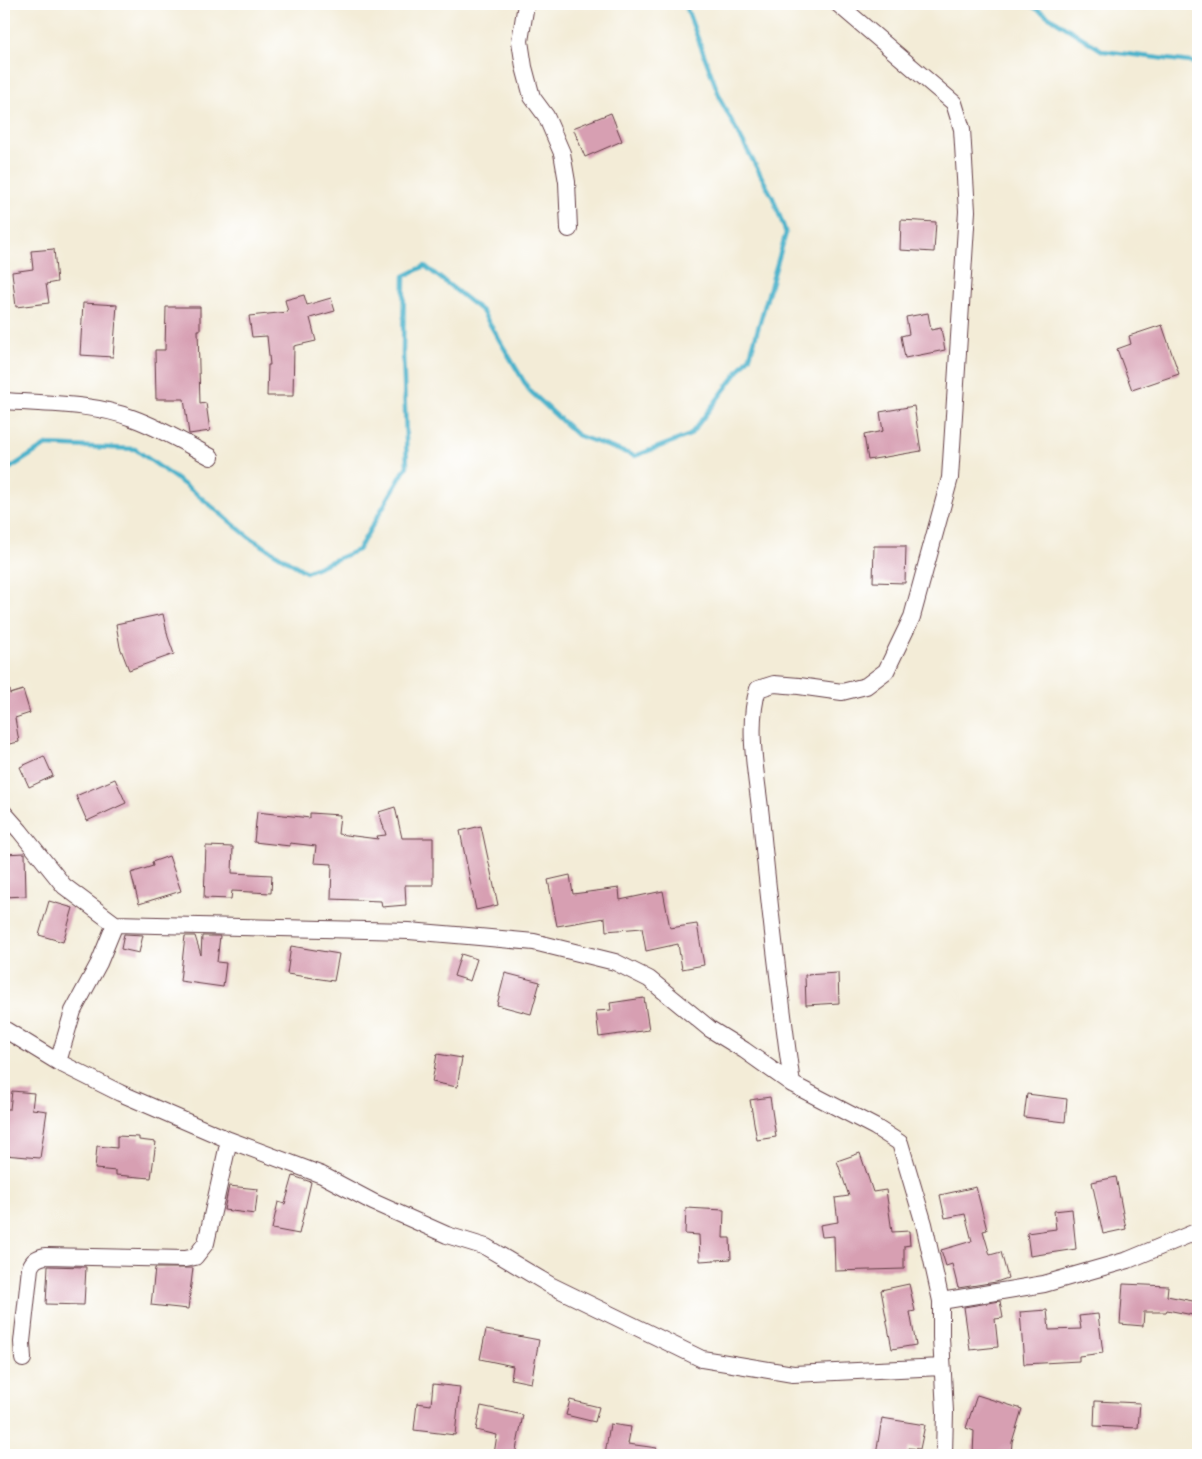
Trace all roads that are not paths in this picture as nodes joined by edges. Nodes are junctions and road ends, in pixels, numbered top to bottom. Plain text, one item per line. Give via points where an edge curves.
1 (526, 4) edge
2 (838, 4) edge
3 (569, 229) dead end
4 (4, 401) edge
5 (210, 457) dead end
6 (4, 813) edge
7 (115, 924) junction
8 (4, 1029) edge
9 (58, 1062) junction
10 (792, 1084) junction
11 (229, 1140) junction
12 (1198, 1231) edge
13 (941, 1301) junction
14 (23, 1359) dead end
15 (942, 1367) junction
16 (944, 1455) edge

1 - 3 street via 520,41 524,67 532,97 546,116 562,153
2 - 10 street via 954,102 962,129 966,210 950,478 912,617 886,671 866,686 842,692 774,684 758,689 754,703 754,744 771,926
4 - 5 street via 94,408 131,418
6 - 7 street via 64,886
7 - 9 street via 99,963 73,1011
7 - 10 street via 409,931 534,942 615,962 648,979 710,1029
8 - 9 street
9 - 11 street
10 - 13 street via 900,1142 924,1224
11 - 14 street via 206,1244 195,1257 45,1256 32,1262
11 - 15 street via 322,1176 447,1235 486,1247 550,1285 702,1359 793,1374
12 - 13 street via 1128,1260 1044,1284
13 - 15 street
15 - 16 street

